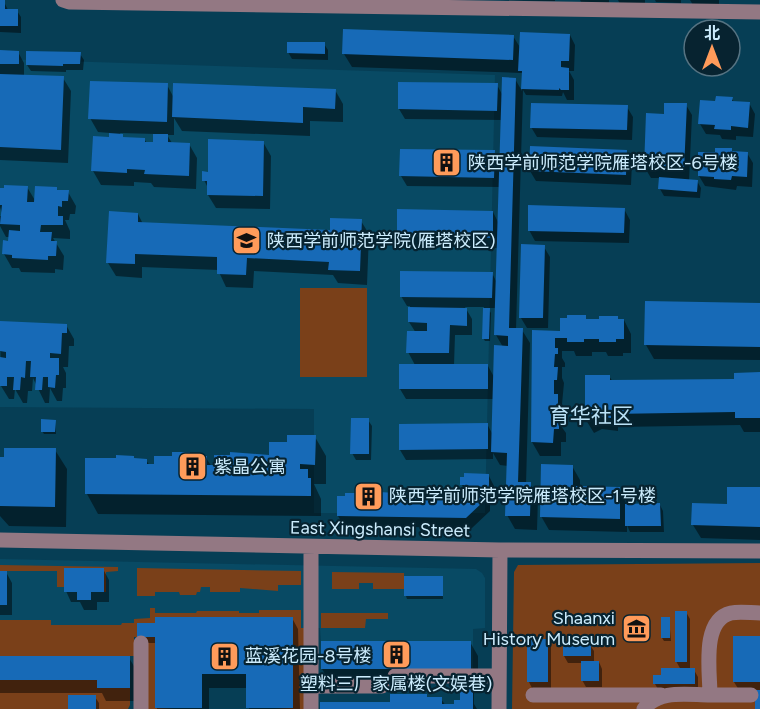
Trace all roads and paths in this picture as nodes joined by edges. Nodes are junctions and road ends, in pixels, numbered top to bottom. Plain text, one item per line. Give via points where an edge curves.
1 (66, 1) edge
2 (760, 12) edge
3 (0, 540) edge
4 (311, 547) junction
5 (500, 550) junction
6 (760, 551) edge
7 (760, 613) edge
8 (141, 643) dead end
9 (394, 676) dead end
10 (499, 676) junction
11 (311, 686) junction
12 (382, 686) dead end
13 (533, 695) dead end
14 (667, 695) junction
15 (710, 695) junction
16 (751, 695) dead end
17 (141, 709) edge
18 (311, 709) edge
19 (499, 709) edge
20 (644, 709) edge

1 - 2 street
3 - 4 street, East Xingshansi Street
4 - 5 street, East Xingshansi Street
4 - 11 street
5 - 6 street, East Xingshansi Street
5 - 10 street
7 - 15 street via 731,613 714,624 710,639
8 - 17 street
9 - 10 street
10 - 19 street
11 - 12 street
11 - 18 street
13 - 14 street
14 - 15 street
14 - 20 street via 653,700
15 - 16 street

